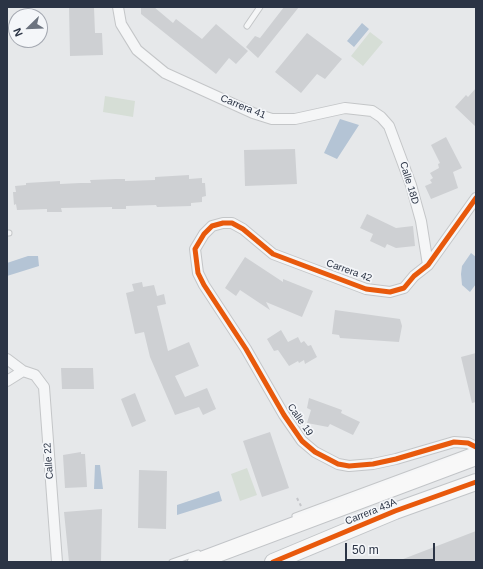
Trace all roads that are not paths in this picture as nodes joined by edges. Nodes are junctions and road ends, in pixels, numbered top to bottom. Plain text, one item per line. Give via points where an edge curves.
1 (118, 7) edge
2 (257, 8) edge
3 (247, 26) dead end
4 (372, 111) joint
5 (476, 198) edge
6 (195, 249) joint
7 (428, 265) junction
8 (7, 359) edge
9 (23, 371) junction
10 (7, 381) edge
11 (476, 448) edge
12 (476, 457) edge
13 (476, 482) edge
14 (288, 519) dead end
15 (201, 556) edge
16 (57, 562) edge
17 (172, 562) edge
18 (273, 562) edge

1 - 4 street, Carrera 41 via 121,24 137,50 165,73 253,113 272,119 295,119 345,108
2 - 3 lane
4 - 7 street, Calle 18D via 389,126 397,145 421,221
5 - 7 street, Carrera 42
6 - 7 street, Carrera 42 via 212,226 232,223 243,228 273,254 366,288 390,292 404,288
6 - 11 street, Calle 19 via 198,273 204,285 246,349 284,415 302,441 315,452 338,464 349,466 396,460 454,442 468,443
8 - 9 street, Calle 22
9 - 10 street
9 - 16 street, Calle 22 via 35,375 44,387
11 - 14 lane
12 - 15 main road, Carrera 43A
13 - 18 main road, Carrera 43A via 395,511
15 - 17 lane

